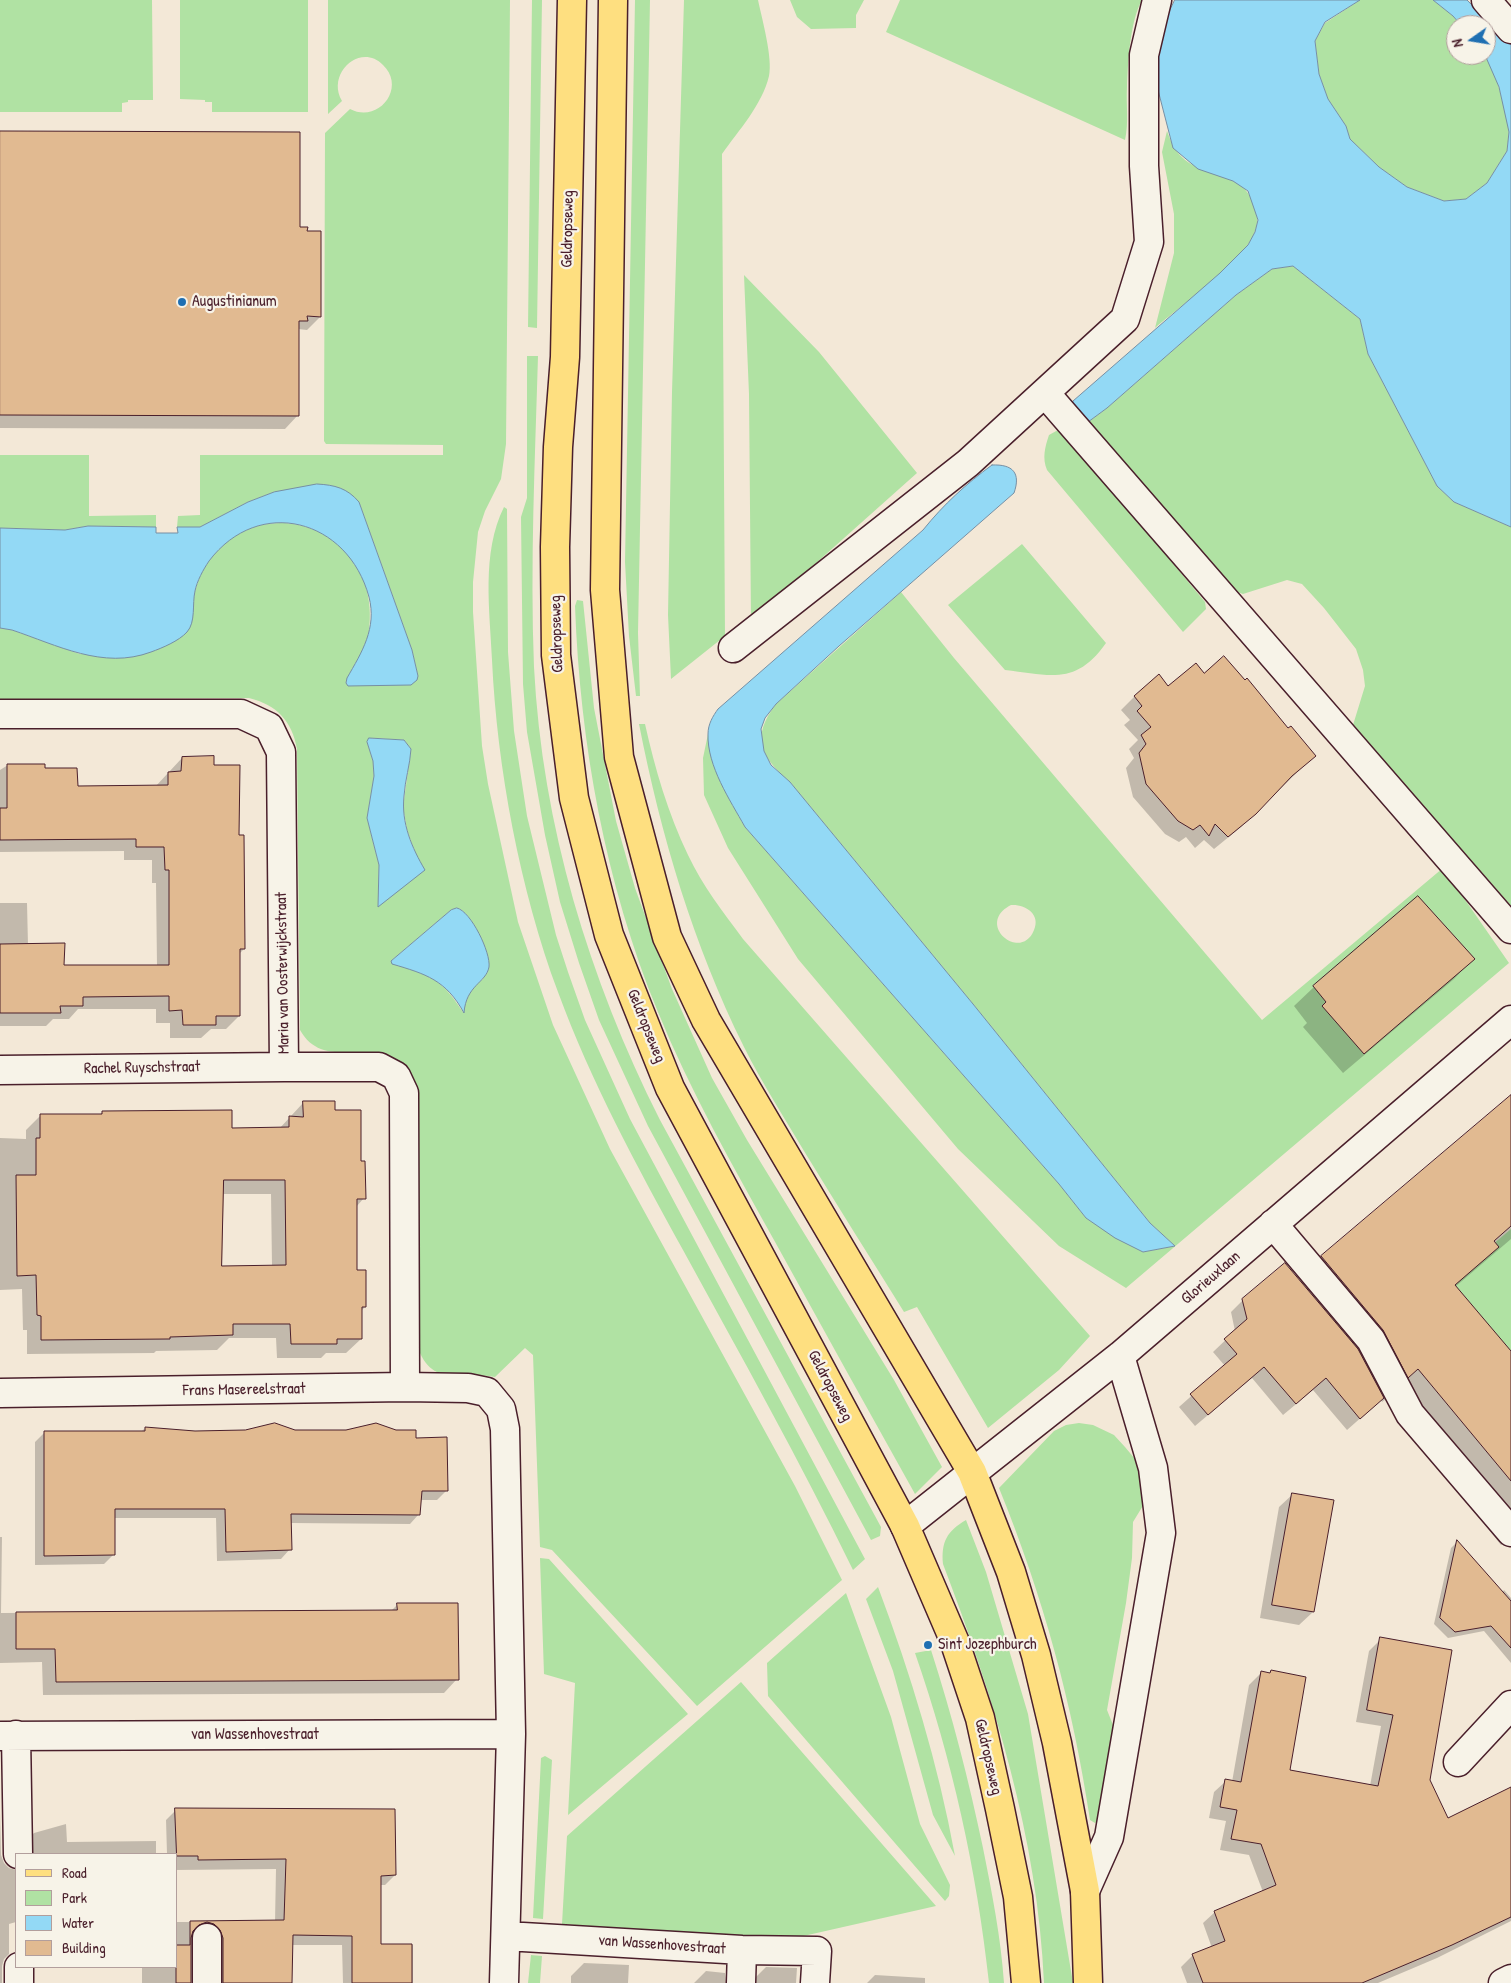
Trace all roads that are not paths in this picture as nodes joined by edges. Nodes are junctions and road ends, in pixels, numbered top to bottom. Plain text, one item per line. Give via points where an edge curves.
1 (572, 0) edge
2 (613, 0) edge
3 (1157, 0) edge
4 (1486, 0) edge
5 (1511, 29) edge
6 (1045, 393) junction
7 (733, 648) dead end
8 (0, 714) edge
9 (1511, 929) edge
10 (1511, 1020) edge
11 (284, 1067) junction
12 (0, 1070) edge
13 (1273, 1224) junction
14 (1120, 1356) junction
15 (405, 1387) junction
16 (0, 1393) edge
17 (972, 1472) junction
18 (905, 1526) junction
19 (1511, 1532) edge
20 (1511, 1705) edge
21 (511, 1734) junction
22 (8, 1736) edge
23 (1458, 1762) dead end
24 (18, 1853) edge
25 (1085, 1891) junction
26 (506, 1936) junction
27 (207, 1938) dead end
28 (742, 1950) junction
29 (19, 1968) edge
30 (1511, 1979) edge
31 (19, 1983) edge
32 (207, 1983) edge
33 (504, 1983) edge
34 (741, 1983) edge
35 (815, 1983) edge
36 (1026, 1983) edge
37 (1088, 1983) edge
38 (1503, 1983) edge

1 - 18 main road, Geldropseweg via 565,357 555,547 556,655 574,798 609,935 670,1088
2 - 17 main road via 605,590 619,757 667,937 706,1020
3 - 6 street via 1144,55 1144,166 1149,242 1124,319
4 - 5 street
6 - 7 street via 968,463
6 - 9 street
8 - 11 street, Maria van Oosterwijckstraat via 241,714 269,727 281,752
10 - 13 street, Glorieuxlaan
11 - 12 street, Rachel Ruyschstraat
11 - 15 street, Maria van Oosterwijckstraat via 379,1067 396,1076 404,1093
13 - 14 street, Glorieuxlaan
13 - 19 street via 1371,1340 1410,1414
14 - 17 street, Glorieuxlaan
14 - 25 street via 1153,1468 1161,1533 1109,1837
15 - 16 street, Frans Masereelstraat
15 - 21 street, Frans Masereelstraat via 468,1388 487,1392 502,1410
17 - 18 street, Glorieuxlaan
17 - 25 main road via 1011,1572 1036,1655 1057,1743
18 - 36 main road, Geldropseweg via 954,1640 980,1718 1018,1897
20 - 23 street
21 - 22 street, van Wassenhovestraat
21 - 26 street
22 - 24 street
25 - 37 main road
26 - 28 street, van Wassenhovestraat
26 - 33 street
27 - 32 street
28 - 34 street
28 - 35 street, van Wassenhovestraat via 817,1951
29 - 31 street
30 - 38 street

